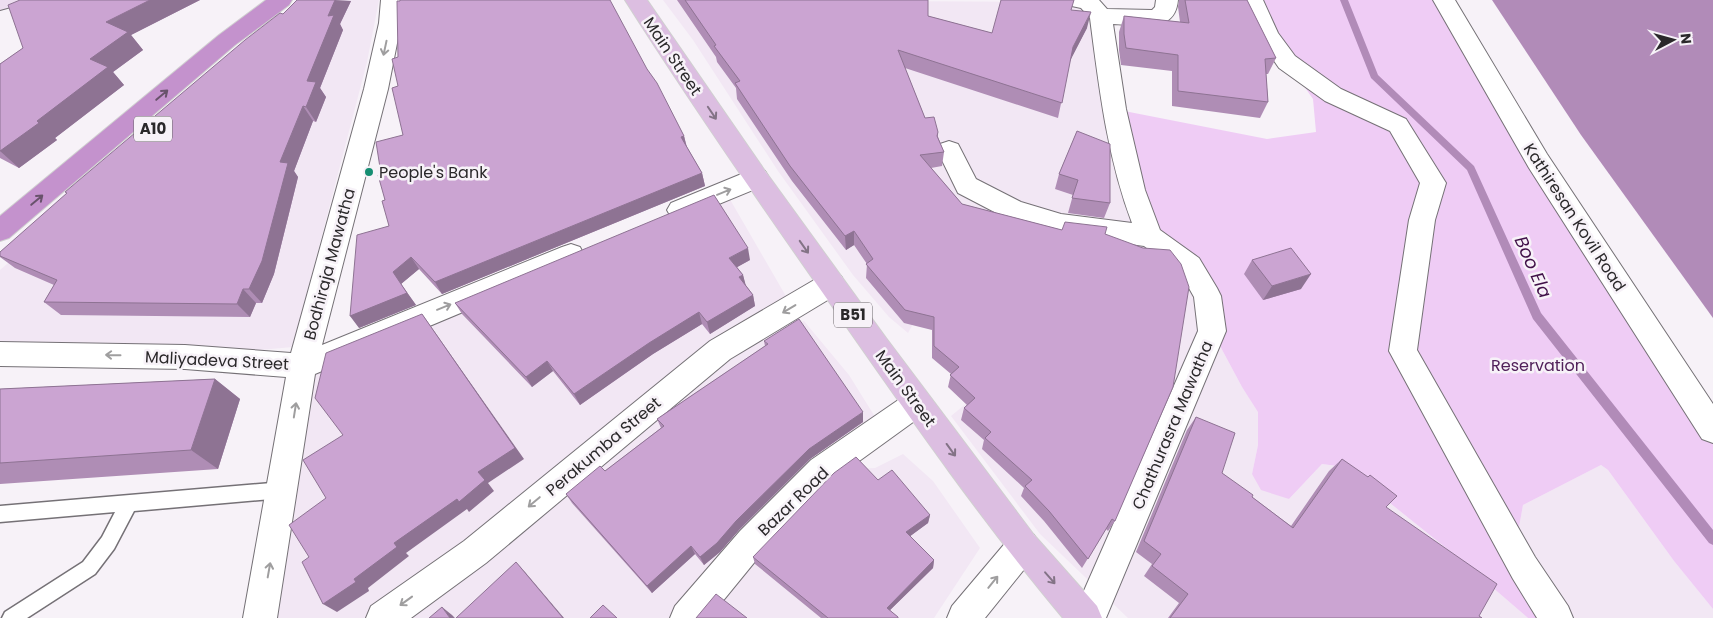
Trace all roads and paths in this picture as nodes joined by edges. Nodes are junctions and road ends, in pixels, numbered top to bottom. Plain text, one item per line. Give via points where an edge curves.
1 (10, 0) edge
2 (392, 0) edge
3 (636, 0) edge
4 (1075, 0) edge
5 (1167, 0) edge
6 (1252, 0) edge
7 (1444, 0) edge
8 (0, 3) edge
9 (291, 3) edge
10 (1101, 16) junction
11 (949, 150) dead end
12 (756, 178) junction
13 (656, 220) edge
14 (1150, 236) junction
15 (4, 242) edge
16 (593, 246) edge
17 (830, 284) junction
18 (0, 354) edge
19 (302, 366) junction
20 (917, 403) junction
21 (1713, 429) edge
22 (283, 490) junction
23 (129, 503) junction
24 (0, 514) edge
25 (1022, 546) junction
26 (11, 618) edge
27 (260, 618) edge
28 (383, 618) edge
29 (687, 618) edge
30 (964, 618) edge
31 (1085, 618) edge
32 (1089, 618) edge
33 (1556, 618) edge

1 - 8 street
2 -> 19 street, Bodhiraja Mawatha via 376,90
3 -> 12 main road, Main Street / B51
4 - 10 street via 1088,2
5 - 10 street via 1166,10 1157,18
6 - 33 street via 1268,36 1287,62 1333,95 1398,125 1433,184 1422,220 1403,351 1524,568
7 - 21 street, Kathiresan Kovil Road via 1538,161
9 - 15 highway, A10 via 246,49
10 - 14 street via 1118,127 1132,190
11 - 14 street via 967,186 1013,210 1061,224
13 -> 12 street
12 -> 17 main road, Main Street / B51
14 - 32 street, Chathurasra Mawatha via 1190,266 1206,296 1212,331
19 -> 16 street, Maliyadeva Street
17 - 20 main road, Main Street / B51
17 -> 28 street, Perakumba Street via 720,350 475,552
19 -> 18 street, Maliyadeva Street via 185,357
22 -> 19 street, Bodhiraja Mawatha
20 -> 25 main road, Main Street / B51
20 - 29 street, Bazar Road via 822,470 751,542
22 - 23 lane
27 -> 22 street, Bodhiraja Mawatha
23 - 24 lane
23 - 26 lane via 108,543 89,568
30 -> 25 street
25 -> 31 main road, Main Street / B51

